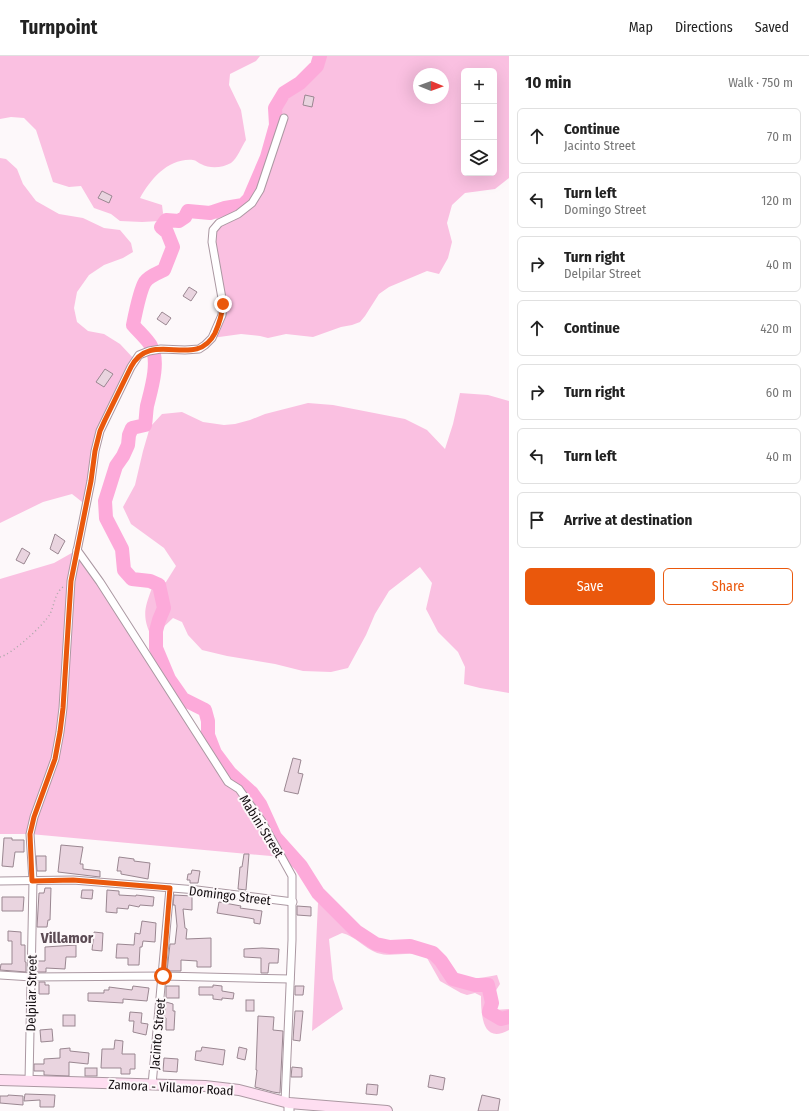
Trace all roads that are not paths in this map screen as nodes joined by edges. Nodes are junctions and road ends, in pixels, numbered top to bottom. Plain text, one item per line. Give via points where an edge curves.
1 (284, 118) dead end
2 (77, 550) junction
3 (0, 881) edge
4 (32, 881) junction
5 (170, 888) junction
6 (293, 902) junction
7 (0, 975) edge
8 (163, 976) junction
9 (32, 977) junction
10 (290, 979) junction
11 (0, 1080) edge
12 (29, 1081) junction
13 (152, 1085) junction
14 (287, 1105) edge
15 (387, 1111) edge

1 - 2 street, Delpilar Street via 260,190 252,203 238,214 219,223 214,230 212,242 223,304 222,315 212,338 199,349 161,349 139,355 105,420 95,451
2 - 4 street, Delpilar Street via 71,581 60,732 55,759 30,834
2 - 6 street, Mabini Street via 228,782 239,788 261,820 292,876
3 - 4 street, Domingo Street
4 - 5 street, Domingo Street via 73,880
4 - 9 street, Delpilar Street
5 - 6 street, Domingo Street
5 - 8 street, Jacinto Street
6 - 10 street, Mabini Street
7 - 9 street
8 - 9 street
8 - 10 street
8 - 13 street, Jacinto Street
9 - 12 street, Delpilar Street
10 - 14 street, Mabini Street
11 - 12 main road, Zamora - Villamor Road
12 - 13 main road, Zamora - Villamor Road
13 - 14 main road, Zamora - Villamor Road via 205,1086 240,1090
14 - 15 main road, Zamora - Villamor Road

